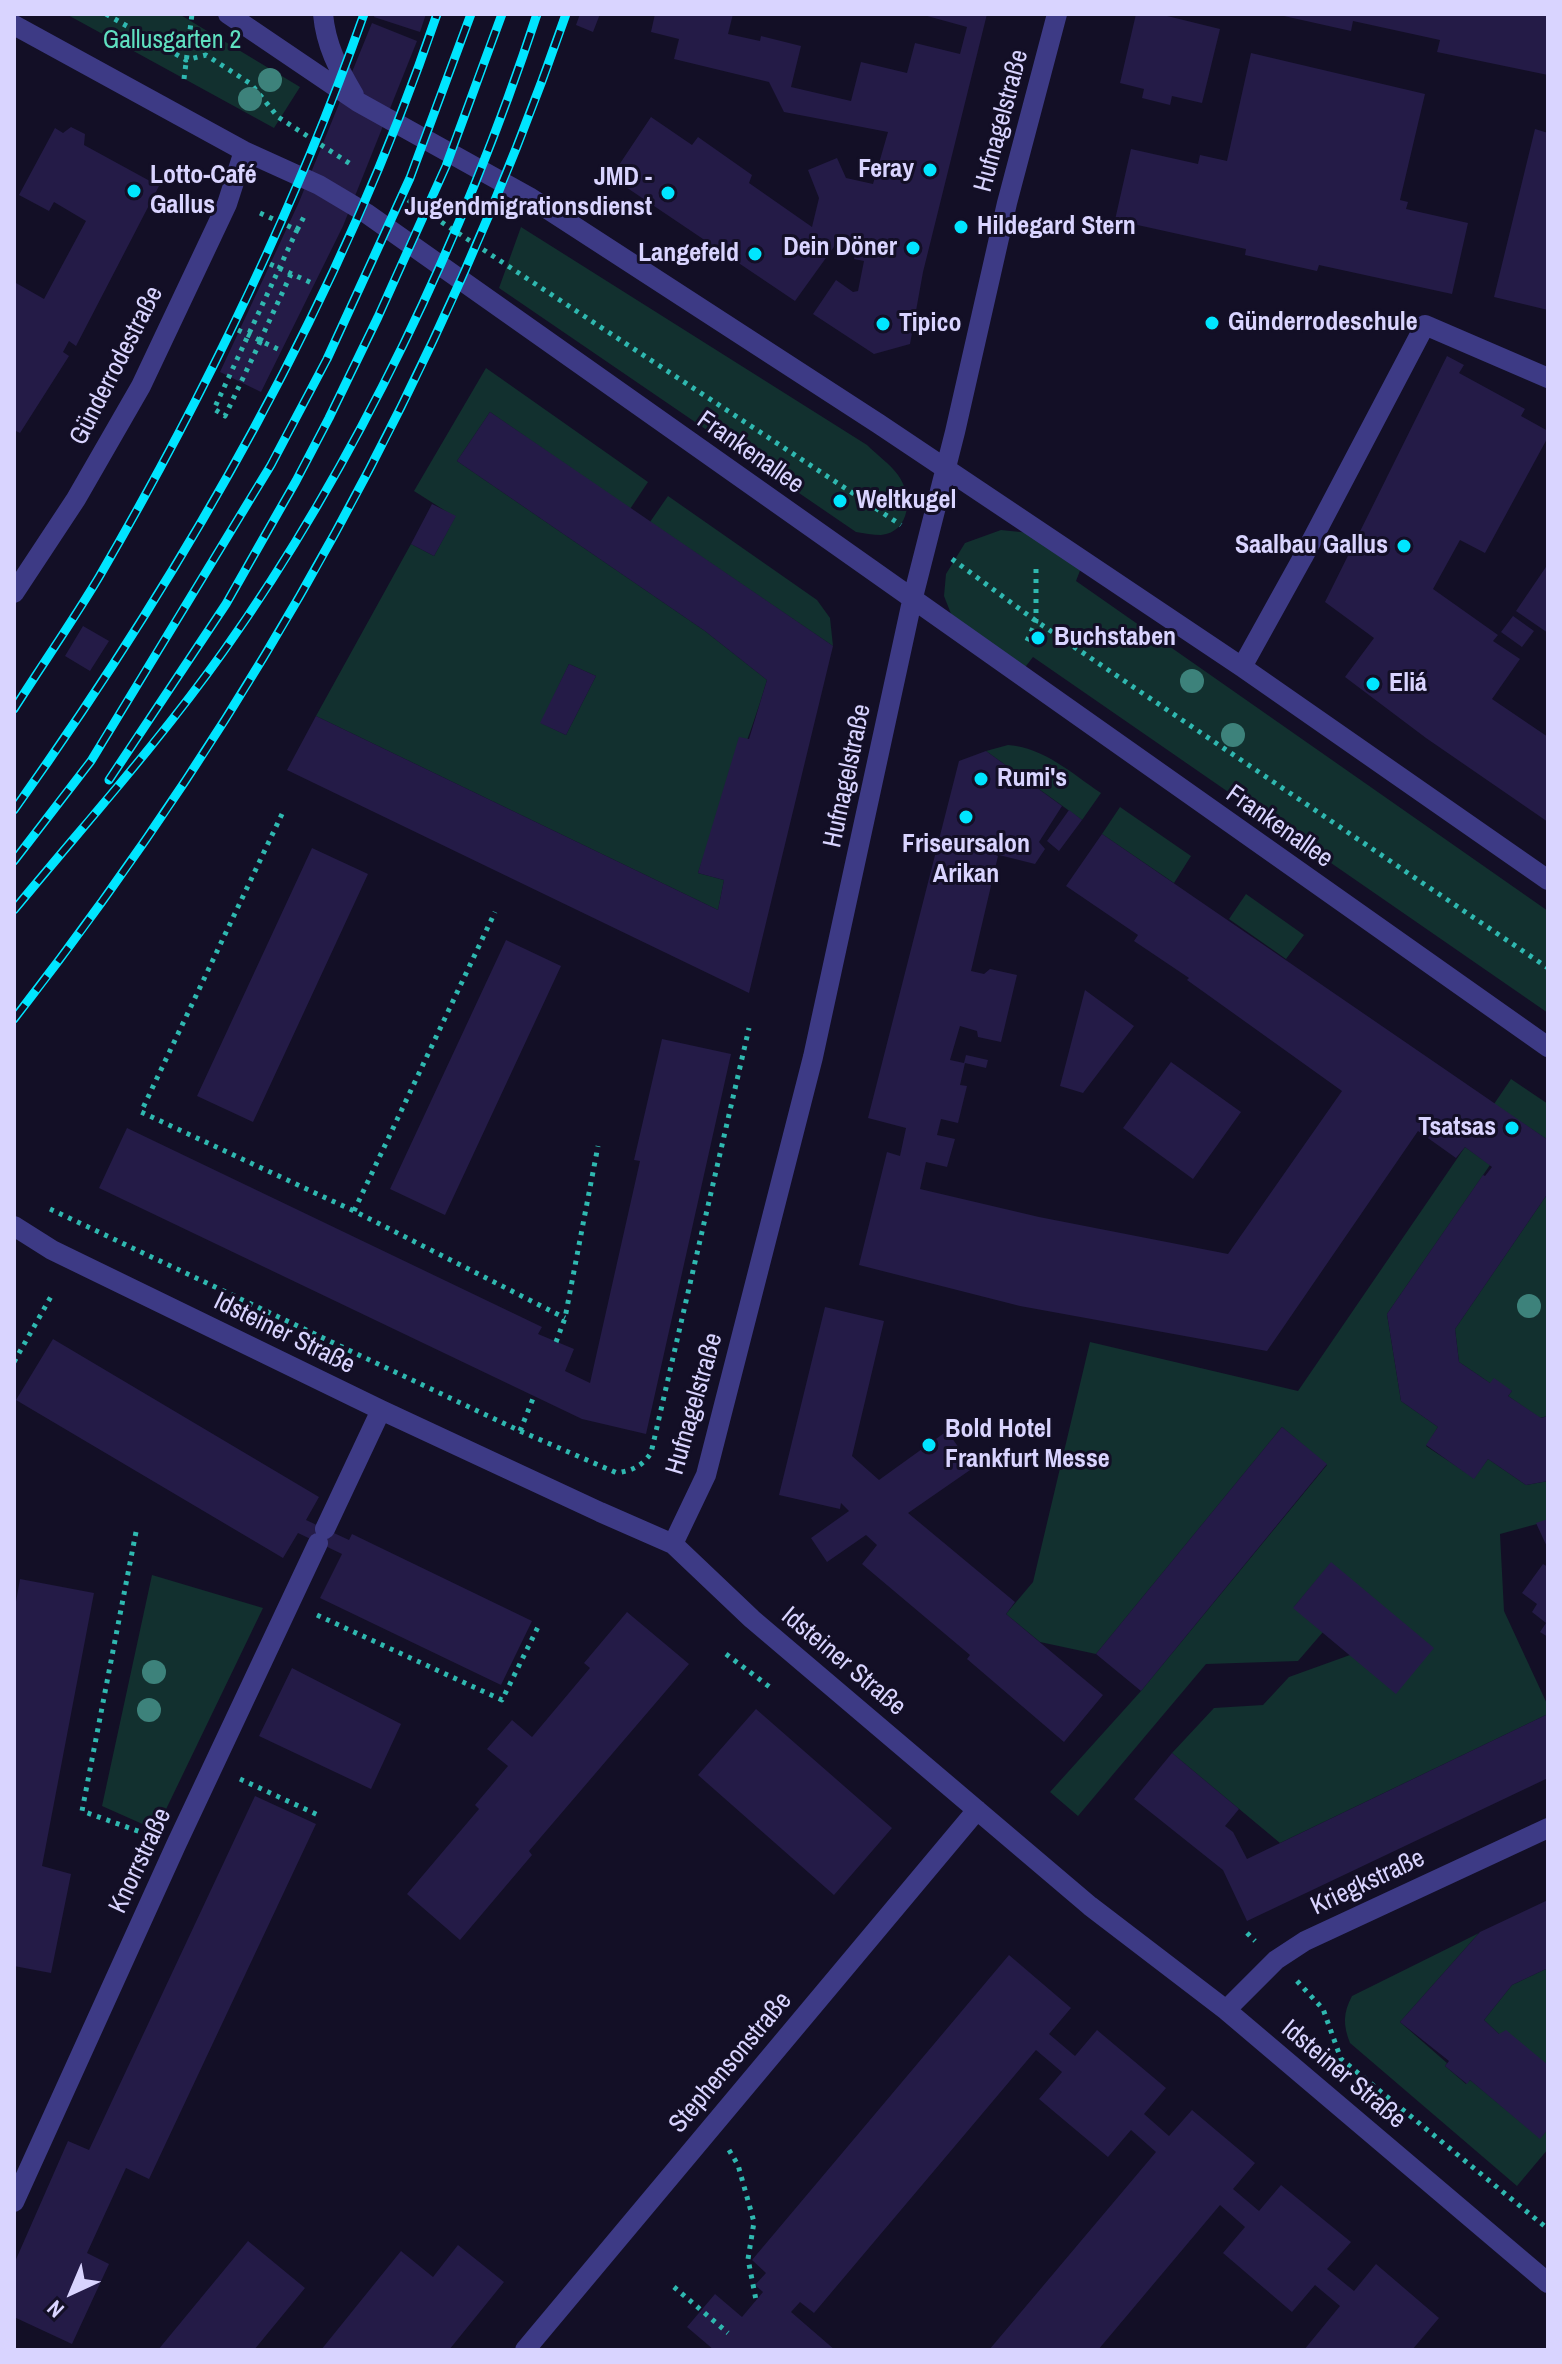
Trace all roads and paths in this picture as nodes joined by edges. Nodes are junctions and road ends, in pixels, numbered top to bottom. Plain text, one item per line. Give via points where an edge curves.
1 (106, 14) edge
2 (192, 14) edge
3 (228, 14) edge
4 (323, 14) edge
5 (1057, 14) edge
6 (14, 25) edge
7 (186, 60) junction
8 (184, 79) dead end
9 (358, 102) junction
10 (278, 117) dead end
11 (244, 151) junction
12 (260, 213) dead end
13 (270, 264) dead end
14 (507, 265) dead end
15 (291, 274) junction
16 (314, 284) dead end
17 (238, 330) dead end
18 (261, 340) junction
19 (282, 351) dead end
20 (237, 361) junction
21 (1548, 378) edge
22 (945, 470) junction
23 (1036, 529) junction
24 (928, 542) junction
25 (14, 593) edge
26 (912, 601) junction
27 (1036, 621) junction
28 (1242, 667) junction
29 (1012, 671) junction
30 (282, 814) dead end
31 (1548, 880) edge
32 (495, 912) dead end
33 (1548, 968) edge
34 (749, 1028) dead end
35 (1548, 1047) edge
36 (598, 1146) dead end
37 (40, 1207) dead end
38 (354, 1211) junction
39 (14, 1226) edge
40 (53, 1293) dead end
41 (565, 1318) junction
42 (556, 1342) dead end
43 (14, 1362) edge
44 (534, 1396) dead end
45 (381, 1410) junction
46 (520, 1431) junction
47 (136, 1532) dead end
48 (673, 1544) junction
49 (291, 1603) junction
50 (539, 1625) dead end
51 (726, 1654) dead end
52 (771, 1688) dead end
53 (214, 1767) junction
54 (977, 1810) junction
55 (318, 1815) dead end
56 (1548, 1828) edge
57 (176, 1845) junction
58 (1323, 2009) dead end
59 (1226, 2010) junction
60 (711, 2127) junction
61 (14, 2202) edge
62 (1548, 2229) edge
63 (1548, 2283) edge
64 (674, 2287) dead end
65 (756, 2300) dead end
66 (728, 2333) dead end
67 (525, 2350) edge

1 - 7 path
2 - 7 path
3 - 9 street
4 - 9 street via 334,62
5 - 22 street, Hufnagelstraße
6 - 11 street, Frankenallee
7 - 8 path
7 - 10 path via 206,55 251,84
9 - 22 street via 529,197
11 - 25 street, Günderrodestraße via 227,204 141,386
11 - 26 street, Frankenallee via 366,213
12 - 20 path via 297,230
13 - 15 path
14 - 24 path
15 - 16 path
15 - 20 path via 248,366
17 - 18 path
18 - 19 path
18 - 20 path via 225,416 214,409
21 - 28 street via 1425,325
22 - 23 street
22 - 24 street, Hufnagelstraße
23 - 27 path
23 - 28 street
24 - 26 street, Hufnagelstraße
24 - 27 path
26 - 29 street, Frankenallee
26 - 48 street, Hufnagelstraße via 809,1073 706,1475
27 - 29 path
27 - 33 path
28 - 31 street
29 - 35 street, Frankenallee
30 - 38 path via 141,1112
32 - 38 path
34 - 46 path via 651,1453 642,1466 617,1473
36 - 41 path
37 - 46 path
38 - 41 path
39 - 45 street, Idsteiner Straße via 52,1250
40 - 43 path
41 - 42 path
44 - 46 path
45 - 48 street, Idsteiner Straße
45 - 49 street, Knorrstraße
47 - 57 path via 82,1811
48 - 54 street, Idsteiner Straße via 752,1619
49 - 50 path via 502,1700
49 - 53 street, Knorrstraße
51 - 52 path
53 - 55 path
53 - 57 street, Knorrstraße
54 - 59 street, Idsteiner Straße via 1090,1906
54 - 60 street, Stephensonstraße
56 - 59 street, Kriegkstraße via 1305,1941 1276,1960
57 - 61 street, Knorrstraße
58 - 62 path via 1341,2059
59 - 63 street, Idsteiner Straße
60 - 65 path via 738,2165 754,2222 748,2259
60 - 67 street, Stephensonstraße
64 - 66 path

